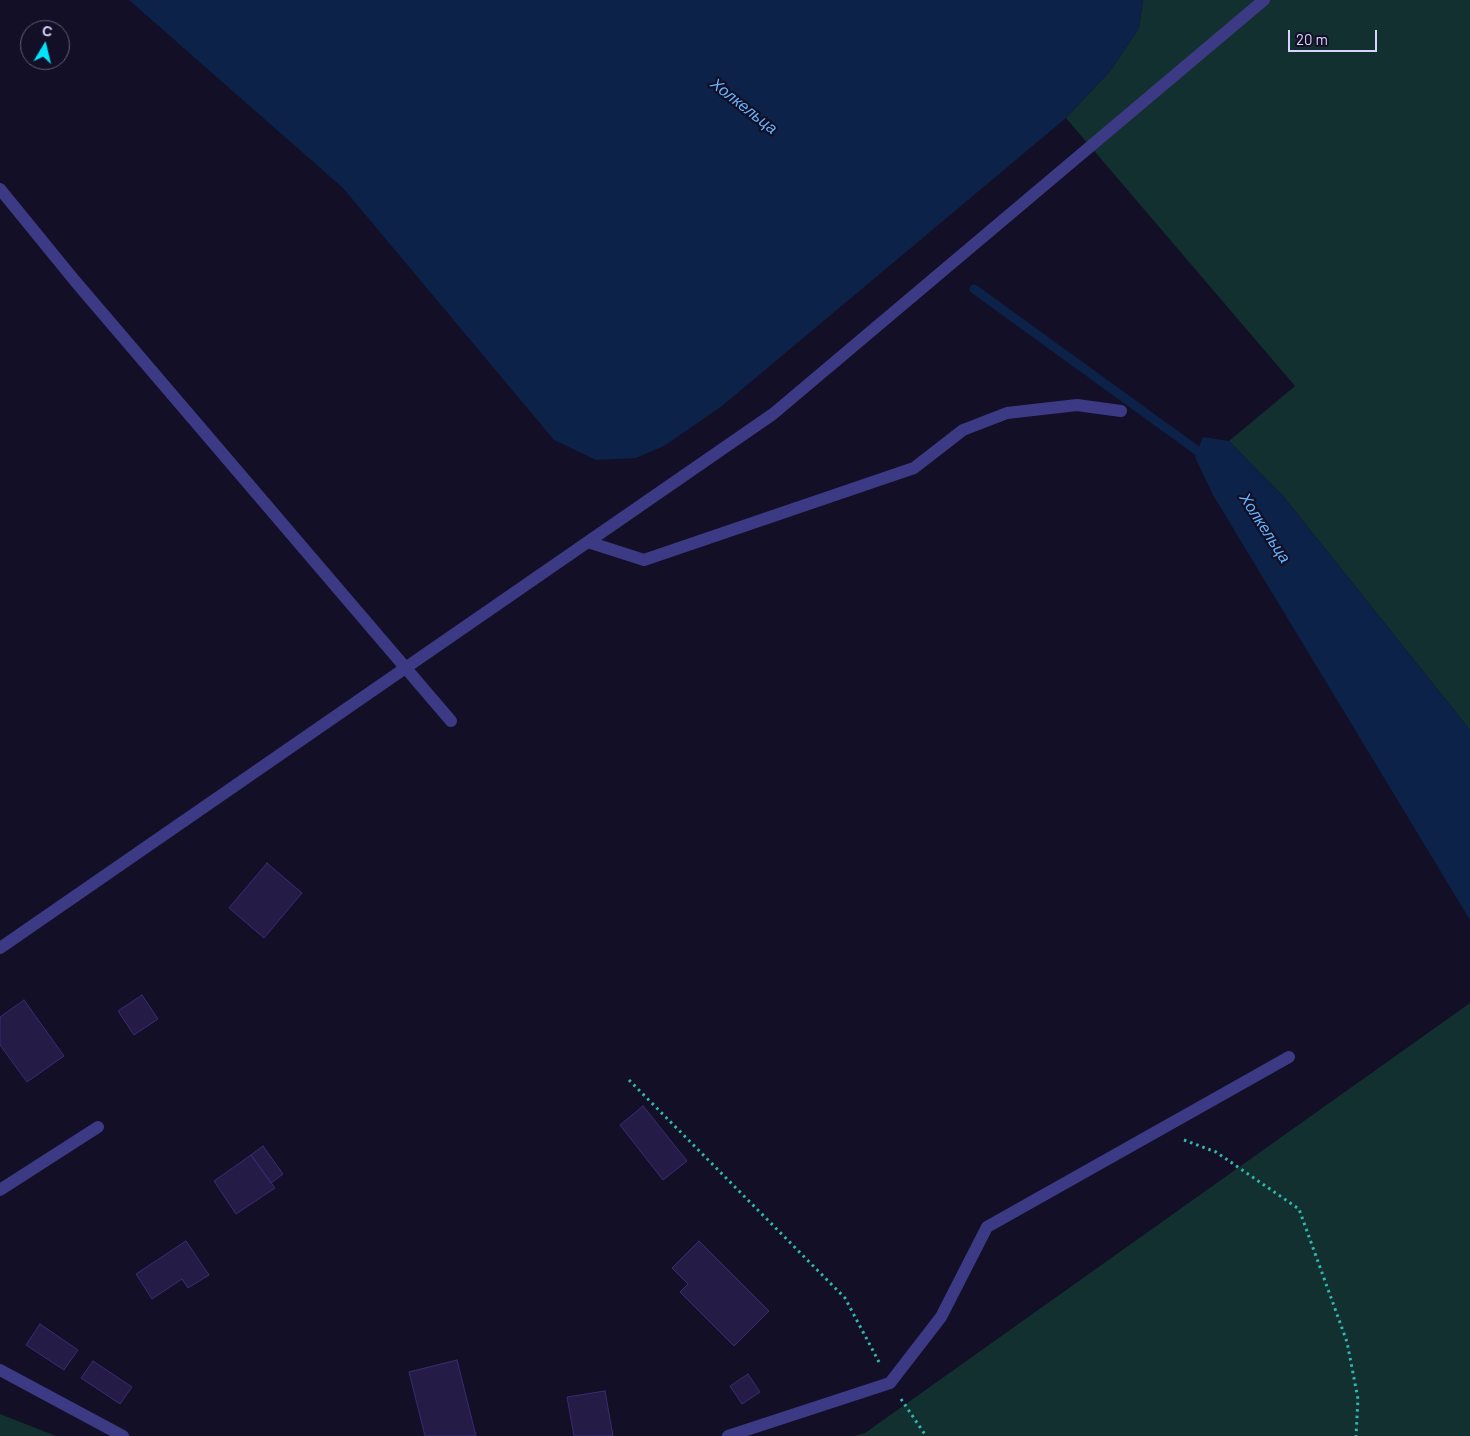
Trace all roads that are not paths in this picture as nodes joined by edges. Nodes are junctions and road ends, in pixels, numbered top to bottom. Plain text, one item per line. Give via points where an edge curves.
1 (1264, 0) edge
2 (0, 189) edge
3 (1121, 411) dead end
4 (588, 542) junction
5 (406, 668) junction
6 (451, 721) dead end
7 (0, 948) edge
8 (1289, 1057) dead end
9 (98, 1127) dead end
10 (0, 1190) edge
11 (0, 1370) edge
12 (123, 1436) edge
13 (728, 1436) edge

1 - 4 street via 773,414
2 - 5 street
3 - 4 street via 1077,405 1007,413 963,430 914,468 644,560
4 - 5 street
5 - 6 street
5 - 7 street
8 - 13 street via 987,1227 941,1317 890,1383
9 - 10 street
11 - 12 street

